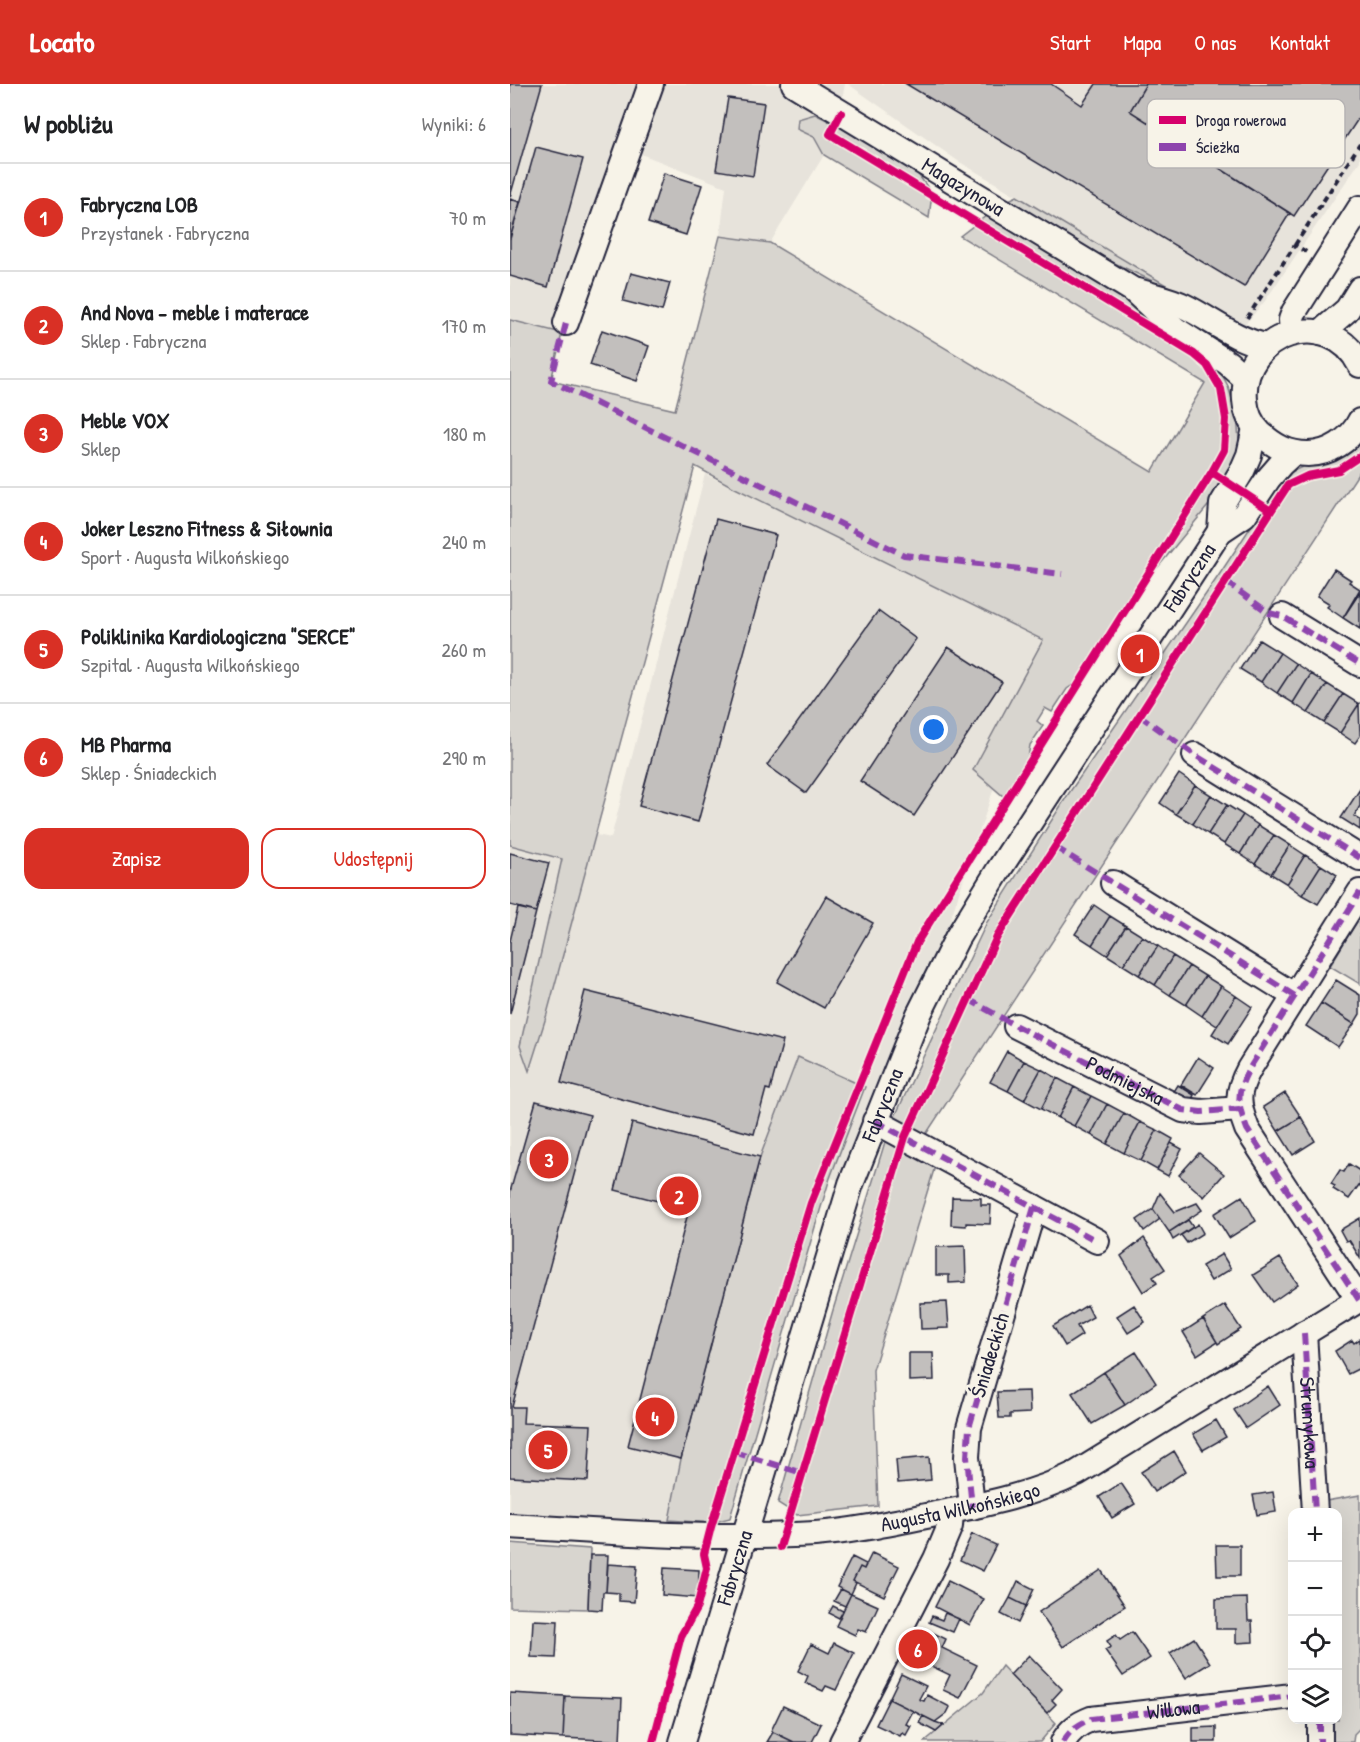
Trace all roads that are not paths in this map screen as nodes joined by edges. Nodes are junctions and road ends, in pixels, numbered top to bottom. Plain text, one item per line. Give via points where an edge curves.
1 (651, 84) edge
2 (794, 84) edge
3 (1360, 208) edge
4 (1360, 289) edge
5 (1133, 290) junction
6 (566, 323) dead end
7 (1292, 333) junction
8 (1320, 333) junction
9 (1266, 346) junction
10 (1359, 358) edge
11 (1246, 379) junction
12 (1360, 421) edge
13 (1255, 428) junction
14 (1293, 453) junction
15 (1220, 531) junction
16 (1282, 616) dead end
17 (1360, 664) edge
18 (1195, 755) dead end
19 (1360, 858) edge
20 (1113, 883) dead end
21 (1358, 900) edge
22 (1295, 996) junction
23 (1016, 1026) dead end
24 (1240, 1109) junction
25 (875, 1121) junction
26 (1034, 1207) junction
27 (1097, 1241) dead end
28 (1360, 1300) edge
29 (1304, 1333) junction
30 (1315, 1508) edge
31 (962, 1509) junction
32 (510, 1526) edge
33 (745, 1535) junction
34 (1288, 1697) edge
35 (1320, 1724) edge
36 (682, 1742) edge
37 (842, 1742) edge
38 (1063, 1742) edge
39 (1320, 1742) edge

1 - 6 street
2 - 5 street, Magazynowa
3 - 7 street via 1294,312
4 - 8 street via 1347,310
5 - 9 street, Magazynowa via 1182,305 1252,344
5 - 11 street, Magazynowa via 1175,329
7 - 8 street
7 - 9 street
8 - 10 street via 1341,342
9 - 11 street via 1253,361
11 - 13 street via 1245,405
12 - 14 street via 1345,441 1329,450
13 - 14 street via 1272,444
13 - 15 street, Fabryczna via 1249,455 1222,504
14 - 15 street, Fabryczna via 1268,479 1244,515
15 - 25 street, Fabryczna via 957,938 919,1014
16 - 17 street
18 - 19 street
20 - 22 street
21 - 22 street
22 - 24 street via 1240,1085
23 - 24 street, Podmiejska via 1183,1110
24 - 28 street via 1248,1129
25 - 26 street
25 - 33 street, Fabryczna via 851,1184
26 - 27 street
26 - 31 street, Śniadeckich via 969,1428
28 - 29 street, Augusta Wilkońskiego
29 - 30 street, Strumykowa
29 - 31 street, Augusta Wilkońskiego via 1077,1473 1047,1486
31 - 33 street, Augusta Wilkońskiego via 817,1534
31 - 37 street, Śniadeckich
32 - 33 street, Augusta Wilkońskiego
33 - 36 street, Fabryczna
34 - 38 street, Willowa via 1091,1719 1068,1733
35 - 39 street

